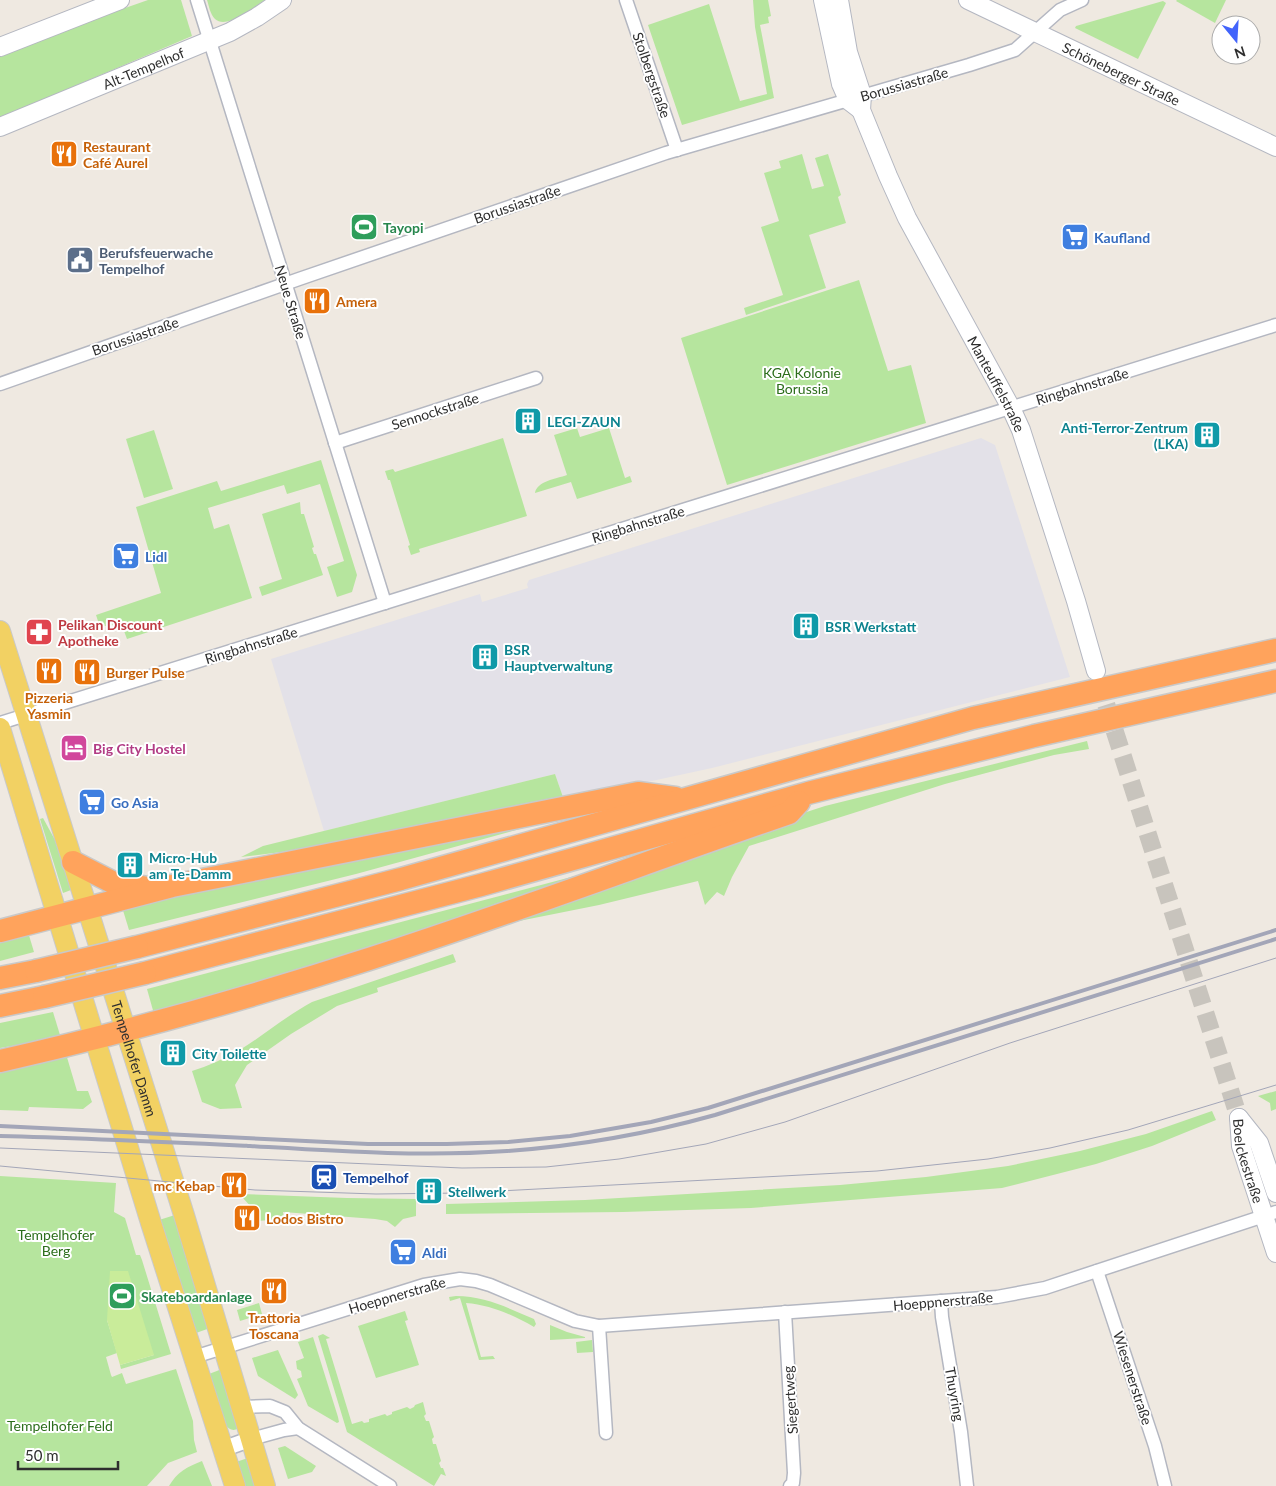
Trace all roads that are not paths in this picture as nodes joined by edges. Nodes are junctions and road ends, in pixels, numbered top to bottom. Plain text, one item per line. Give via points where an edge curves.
1 (120, 0) edge
2 (197, 0) edge
3 (282, 0) edge
4 (626, 0) edge
5 (822, 0) edge
6 (839, 0) edge
7 (968, 0) edge
8 (1082, 0) edge
9 (1035, 32) junction
10 (210, 41) junction
11 (0, 47) edge
12 (857, 102) junction
13 (0, 128) edge
14 (1276, 147) edge
15 (676, 150) junction
16 (286, 284) junction
17 (1276, 325) edge
18 (536, 378) dead end
19 (0, 384) edge
20 (1011, 408) junction
21 (335, 443) junction
22 (386, 603) junction
23 (0, 631) edge
24 (1276, 639) edge
25 (1267, 652) edge
26 (1096, 671) tunnel mouth
27 (1273, 684) edge
28 (27, 715) junction
29 (0, 724) edge
30 (0, 728) edge
31 (808, 792) junction
32 (684, 799) junction
33 (73, 862) junction
34 (164, 888) junction
35 (88, 908) junction
36 (58, 916) junction
37 (0, 931) edge
38 (0, 978) edge
39 (0, 1006) edge
40 (125, 1029) junction
41 (95, 1037) junction
42 (0, 1061) edge
43 (1276, 1193) edge
44 (1269, 1214) edge
45 (1276, 1254) edge
46 (1097, 1271) junction
47 (941, 1302) junction
48 (785, 1312) junction
49 (599, 1326) junction
50 (224, 1348) junction
51 (194, 1357) junction
52 (242, 1407) junction
53 (298, 1428) junction
54 (606, 1433) dead end
55 (251, 1440) junction
56 (223, 1449) junction
57 (235, 1486) edge
58 (265, 1486) edge
59 (390, 1486) edge
60 (790, 1486) edge
61 (966, 1486) edge
62 (1165, 1486) edge

1 - 11 main road
2 - 10 street, Neue Straße
3 - 10 main road, Alt-Tempelhof via 257,18
4 - 15 street, Stolbergstraße
5 - 12 main road, Manteuffelstraße via 841,84
6 - 12 main road, Manteuffelstraße
7 - 9 main road, Schöneberger Straße
8 - 9 street, Borussiastraße via 1060,10
9 - 12 street, Borussiastraße via 1015,50
9 - 14 main road, Schöneberger Straße
10 - 13 main road, Alt-Tempelhof
10 - 16 street, Neue Straße
12 - 15 street, Borussiastraße
12 - 20 main road, Manteuffelstraße via 903,210
15 - 16 street, Borussiastraße
16 - 19 street, Borussiastraße
16 - 21 street, Neue Straße
17 - 20 street, Ringbahnstraße
18 - 21 street, Sennockstraße
20 - 22 street, Ringbahnstraße
20 - 26 main road, Manteuffelstraße via 1053,528
21 - 22 street, Neue Straße
22 - 28 street, Ringbahnstraße
23 - 28 main road, Tempelhofer Damm
24 - 25 highway
25 - 32 highway via 973,718
27 - 31 highway via 1034,736
28 - 29 street, Ringbahnstraße
28 - 33 main road, Tempelhofer Damm
30 - 36 main road
31 - 39 highway, bridge via 481,885 145,973
31 - 40 highway via 789,813 585,886 368,960
32 - 34 highway via 638,792
32 - 38 highway, bridge via 401,879 138,947
33 - 34 highway via 101,878 120,884
33 - 35 main road, Tempelhofer Damm
34 - 35 highway
35 - 36 highway
35 - 40 main road, Tempelhofer Damm
36 - 37 highway
36 - 41 main road
40 - 41 highway
40 - 50 main road, Tempelhofer Damm
41 - 42 highway
41 - 51 main road
43 - 44 main road, Boelckestraße via 1259,1143 1239,1118 1241,1146
44 - 45 main road, Boelckestraße
44 - 46 street, Hoeppnerstraße
46 - 47 street, Hoeppnerstraße via 1035,1290
46 - 62 street, Wiesenerstraße via 1155,1446
47 - 48 street, Hoeppnerstraße
47 - 61 street, Thuyring
48 - 49 street, Hoeppnerstraße
48 - 60 street, Siegertweg via 794,1473
49 - 50 street, Hoeppnerstraße via 575,1321 490,1285 460,1279 424,1285
49 - 54 street
50 - 51 street, Hoeppnerstraße
50 - 52 main road, Tempelhofer Damm
51 - 56 main road
52 - 53 street via 278,1409 285,1412
52 - 55 main road, Tempelhofer Damm
53 - 55 street
53 - 59 street
55 - 56 street
55 - 58 main road, Tempelhofer Damm
56 - 57 main road

